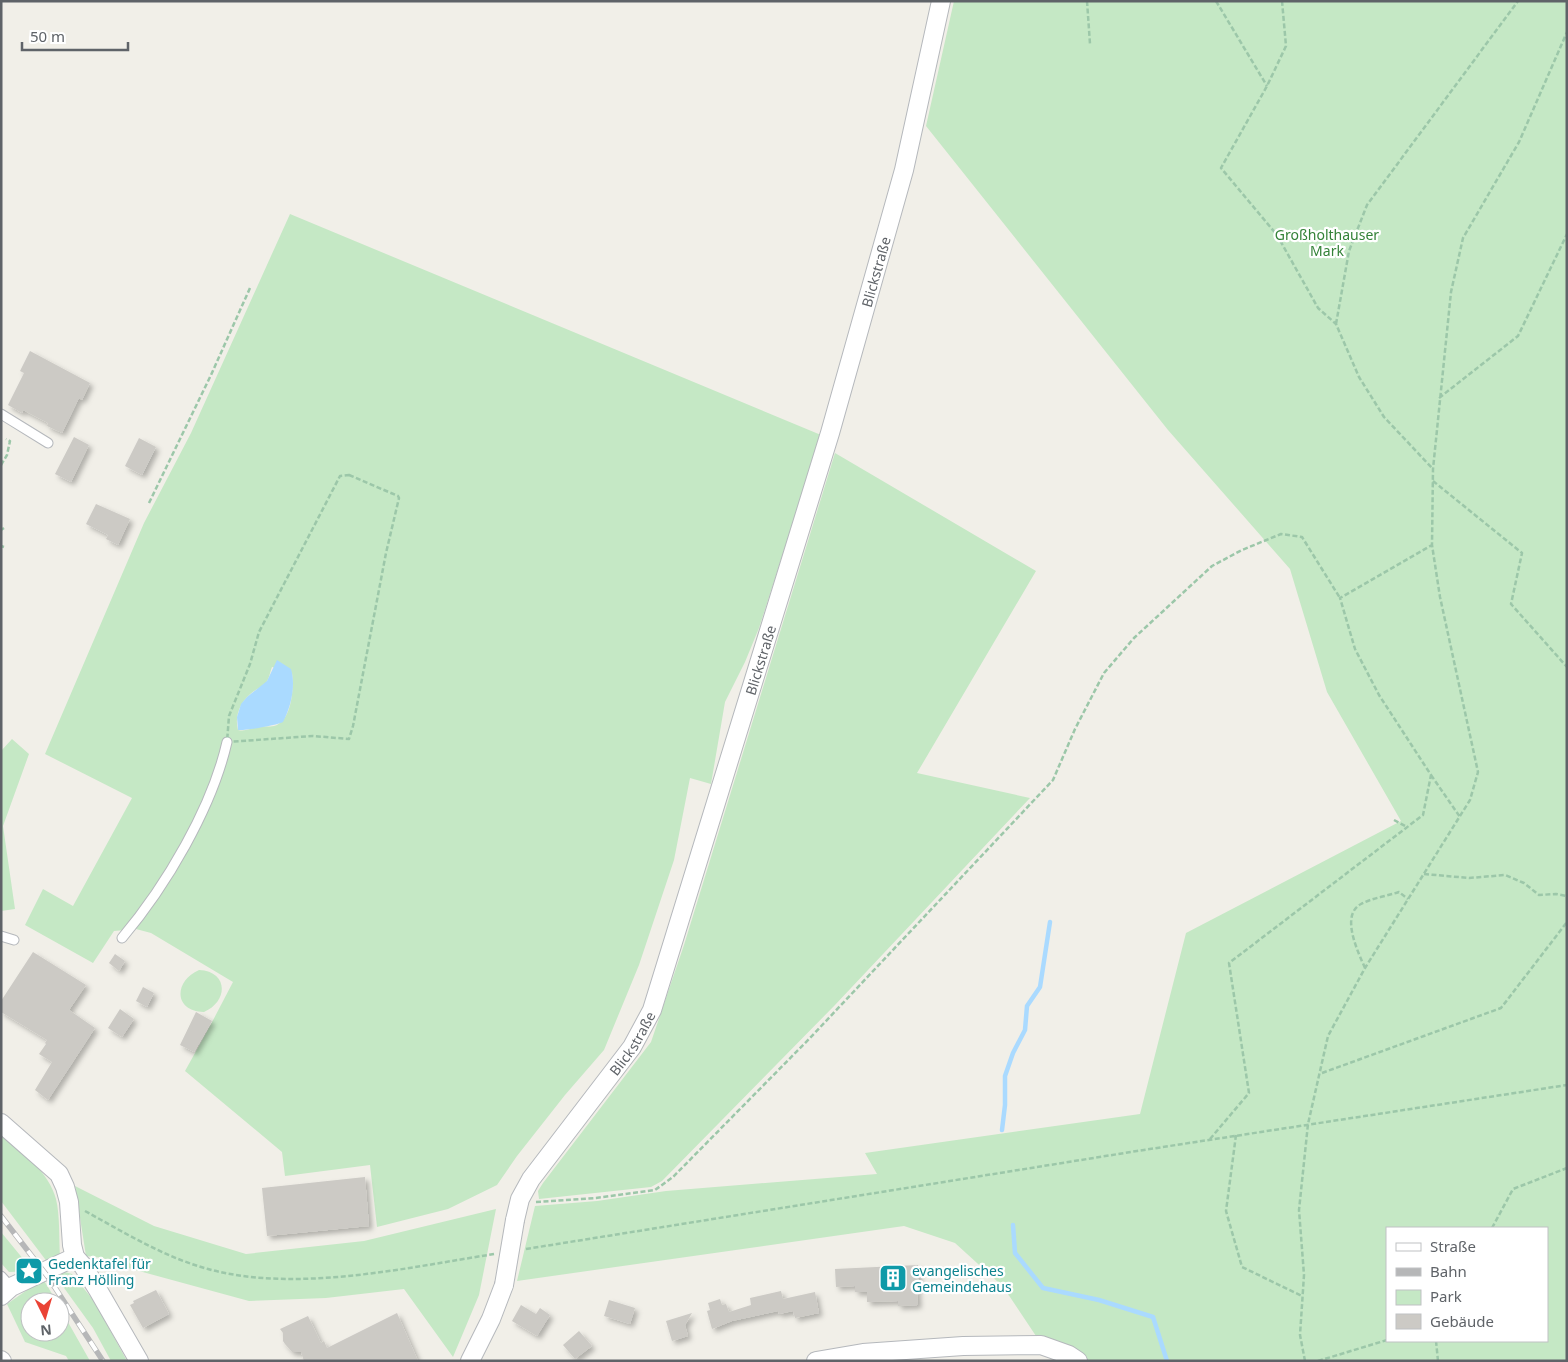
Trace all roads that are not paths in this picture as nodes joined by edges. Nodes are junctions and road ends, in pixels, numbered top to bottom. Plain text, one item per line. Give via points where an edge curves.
1 (942, 1) edge
2 (1, 414) edge
3 (48, 443) dead end
4 (227, 742) road end
5 (1, 936) edge
6 (122, 938) dead end
7 (14, 940) dead end
8 (1, 1123) edge
9 (75, 1257) junction
10 (4, 1286) edge
11 (864, 1357) edge
12 (139, 1361) edge
13 (470, 1361) edge
14 (816, 1361) edge
15 (1078, 1361) edge

1 - 13 street, Blickstraße, bridge via 904,170 830,433 652,1010 632,1047 541,1165 520,1199 504,1285
2 - 3 lane
4 - 6 lane via 205,806 183,848
5 - 7 lane
8 - 9 street via 59,1174 69,1202
9 - 10 street
9 - 12 street
11 - 14 street
11 - 15 street via 964,1346 1041,1345

